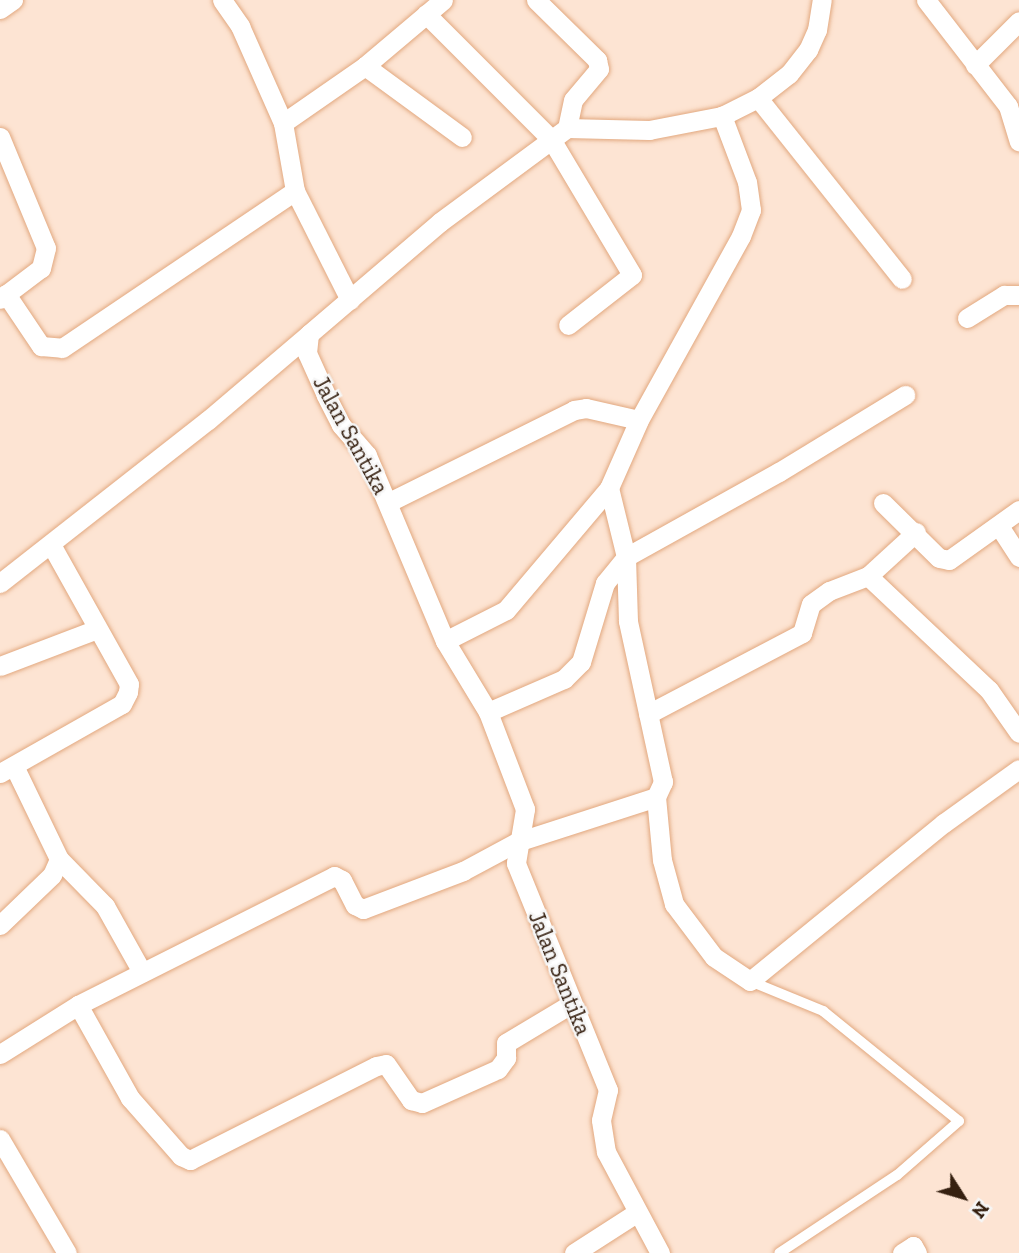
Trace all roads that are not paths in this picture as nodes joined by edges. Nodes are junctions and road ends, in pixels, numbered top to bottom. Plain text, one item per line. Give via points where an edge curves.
1 (13, 0) edge
2 (222, 0) edge
3 (443, 0) edge
4 (536, 0) edge
5 (822, 0) edge
6 (926, 0) edge
7 (0, 9) edge
8 (426, 14) junction
9 (1019, 22) edge
10 (975, 65) junction
11 (365, 66) junction
12 (758, 98) junction
13 (1013, 102) edge
14 (722, 116) junction
15 (283, 123) junction
16 (559, 133) junction
17 (462, 136) dead end
18 (0, 137) edge
19 (1019, 141) edge
20 (295, 191) junction
21 (902, 279) dead end
22 (1019, 295) edge
23 (3, 297) edge
24 (350, 300) junction
25 (967, 318) dead end
26 (568, 325) dead end
27 (309, 334) junction
28 (905, 395) dead end
29 (639, 421) junction
30 (609, 488) junction
31 (389, 502) junction
32 (883, 503) dead end
33 (1019, 510) edge
34 (999, 526) junction
35 (916, 532) junction
36 (52, 546) junction
37 (626, 557) junction
38 (1019, 557) edge
39 (868, 576) junction
40 (0, 583) edge
41 (97, 629) junction
42 (445, 641) junction
43 (0, 666) edge
44 (488, 712) junction
45 (648, 714) junction
46 (1019, 733) edge
47 (7, 769) edge
48 (1019, 769) edge
49 (656, 797) junction
50 (517, 842) junction
51 (59, 859) junction
52 (0, 925) edge
53 (142, 972) junction
54 (750, 981) junction
55 (78, 1004) junction
56 (571, 1004) junction
57 (0, 1054) edge
58 (0, 1139) edge
59 (636, 1213) junction
60 (67, 1253) edge
61 (574, 1253) edge
62 (660, 1253) edge
63 (779, 1253) edge
64 (902, 1253) edge
65 (917, 1253) edge

1 - 7 street
2 - 15 street via 240,26
3 - 8 street
4 - 16 street via 597,60 599,69 573,100
5 - 12 street via 808,50 789,74
6 - 10 street
8 - 11 street
8 - 16 street
9 - 10 street
10 - 13 street
11 - 15 street
11 - 17 street
12 - 14 street
12 - 21 street
13 - 19 street
14 - 16 street via 649,130
14 - 29 street via 747,182 751,210
15 - 20 street
16 - 24 street via 440,222
16 - 26 street via 632,275
18 - 23 street via 46,248 41,268
20 - 23 street via 62,348 41,346
20 - 24 street
22 - 25 street via 1004,295
24 - 27 street
27 - 31 street, Jalan Santika via 307,353 326,395 341,425 367,455
27 - 36 street
28 - 37 street
29 - 30 street
29 - 31 street via 586,408 574,410
30 - 37 street
30 - 42 street via 506,610
31 - 42 street, Jalan Santika
32 - 35 street
33 - 34 street
34 - 35 street via 948,561 939,558
34 - 38 street
35 - 39 street
36 - 40 street
36 - 41 street
37 - 44 street via 605,583 580,662 564,679
37 - 45 street via 628,621
39 - 45 street via 829,591 811,604 802,633
39 - 46 street via 989,691
41 - 43 street
41 - 47 street via 129,684 122,704
42 - 44 street, Jalan Santika
44 - 50 street, Jalan Santika via 525,809
45 - 49 street via 663,782
47 - 51 street
48 - 54 street via 944,823
49 - 50 street
49 - 54 street via 662,860 674,904 714,957
50 - 53 street via 463,871 363,909 334,876
50 - 56 street, Jalan Santika via 516,863
51 - 52 street via 52,875
51 - 53 street via 105,906
53 - 55 street
54 - 63 lane via 823,1011 959,1121 897,1175
55 - 56 street via 130,1098 181,1156 190,1160 376,1066 386,1064 411,1100 422,1103 498,1069 506,1058 506,1043
55 - 57 street
56 - 59 street, Jalan Santika via 608,1090 601,1120 606,1152
58 - 60 street
59 - 61 street
59 - 62 street, Jalan Santika
64 - 65 street via 913,1246

